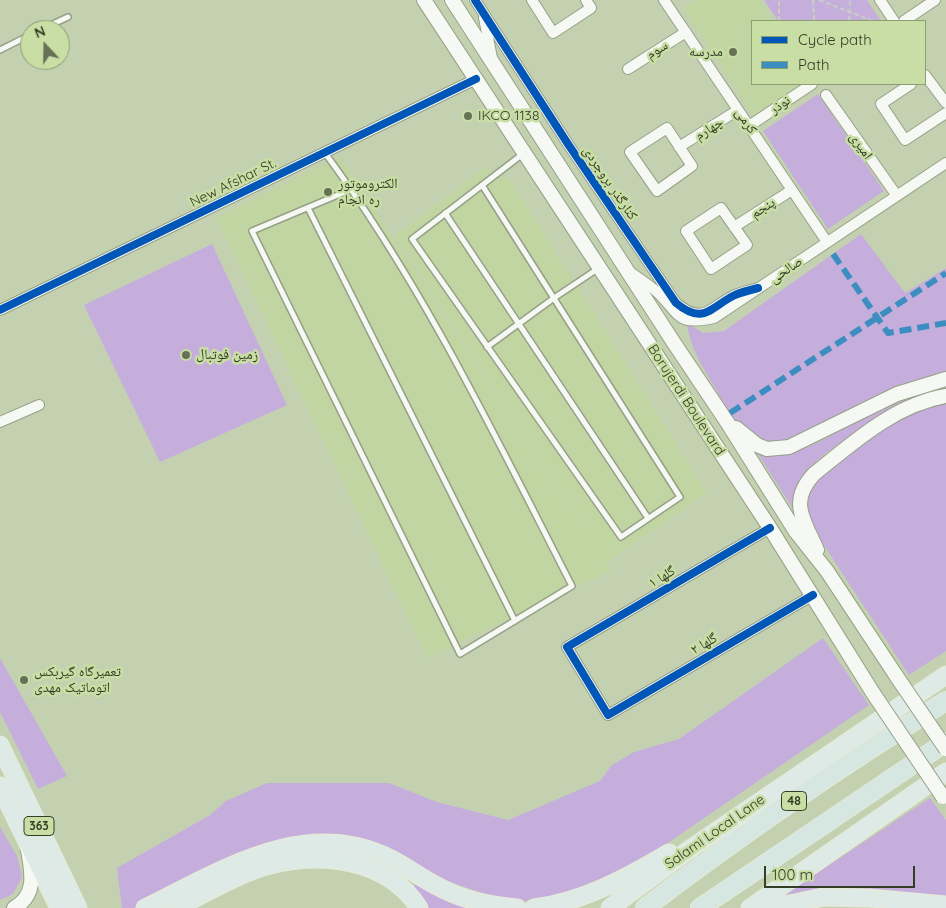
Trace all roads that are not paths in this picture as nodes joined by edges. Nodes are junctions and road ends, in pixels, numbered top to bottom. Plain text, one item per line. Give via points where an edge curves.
1 (424, 0) edge
2 (452, 0) edge
3 (475, 0) edge
4 (532, 0) edge
5 (586, 0) edge
6 (880, 0) edge
7 (935, 0) edge
8 (667, 1) edge
9 (483, 13) junction
10 (68, 16) dead end
11 (60, 20) edge
12 (893, 20) edge
13 (905, 20) edge
14 (686, 32) junction
15 (20, 40) edge
16 (0, 50) edge
17 (494, 64) junction
18 (628, 68) dead end
19 (926, 76) edge
20 (476, 79) junction
21 (810, 85) edge
22 (905, 85) edge
23 (826, 96) dead end
24 (946, 103) edge
25 (738, 110) junction
26 (946, 113) edge
27 (749, 126) junction
28 (679, 147) junction
29 (325, 152) junction
30 (524, 153) junction
31 (946, 163) edge
32 (482, 185) junction
33 (352, 189) junction
34 (792, 190) junction
35 (897, 196) junction
36 (308, 208) junction
37 (445, 213) junction
38 (734, 227) junction
39 (827, 242) junction
40 (600, 268) junction
41 (628, 270) junction
42 (758, 288) junction
43 (554, 298) junction
44 (0, 310) edge
45 (520, 323) junction
46 (487, 347) junction
47 (946, 379) edge
48 (946, 396) edge
49 (39, 405) dead end
50 (0, 422) edge
51 (727, 422) junction
52 (648, 518) junction
53 (770, 528) junction
54 (827, 571) junction
55 (813, 595) junction
56 (514, 621) junction
57 (946, 675) edge
58 (946, 701) edge
59 (608, 715) joint
60 (946, 742) edge
61 (0, 745) edge
62 (946, 750) edge
63 (946, 772) edge
64 (0, 786) edge
65 (945, 799) edge
66 (27, 842) junction
67 (693, 846) junction
68 (946, 905) edge
69 (25, 906) edge
70 (59, 908) edge
71 (78, 908) edge
72 (145, 908) edge
73 (176, 908) edge
74 (419, 908) edge
75 (517, 908) edge
76 (534, 908) edge
77 (610, 908) edge
78 (646, 908) edge
79 (700, 908) edge
80 (750, 908) edge
81 (771, 908) edge

1 - 20 main road, Borujerdi Boulevard
2 - 17 main road, Borujerdi Boulevard
3 - 9 street, کنارگذر بروجردی
4 - 5 street via 553,33 591,8
6 - 12 street
7 - 13 street
8 - 14 street, کرمی
9 - 17 street
9 - 42 street, کنارگذر بروجردی via 676,303 688,313 701,314 735,295
10 - 11 lane
14 - 18 street, سوم
14 - 25 street, کرمی
15 - 16 lane
17 - 41 main road, Borujerdi Boulevard
19 - 24 street
20 - 29 street, New Afshar St.
20 - 30 main road, Borujerdi Boulevard
21 - 27 street, نوذر
22 - 26 street via 881,104 905,140
23 - 35 street, امیری
25 - 27 street, کرمی
25 - 28 street, چهارم
27 - 34 street, کرمی
28 - 28 street via 667,128 630,152 657,191 692,166
29 - 33 lane
29 - 44 street, New Afshar St.
30 - 32 lane
30 - 40 main road, Borujerdi Boulevard
31 - 35 street, صالحی
32 - 37 lane
32 - 43 lane
33 - 36 lane
33 - 56 lane via 450,350 572,586
34 - 38 street, پنجم
34 - 39 street, کرمی
35 - 39 street, صالحی
36 - 56 lane
36 - 56 lane via 252,231 460,654
37 - 45 lane
37 - 46 lane via 412,238
38 - 38 street via 721,208 686,231 711,268 747,246
39 - 42 street, صالحی
40 - 43 lane
40 - 53 main road, Borujerdi Boulevard
41 - 42 street, صالحی via 658,293 679,318 695,322 714,318
41 - 51 main road, Borujerdi Boulevard
43 - 45 lane
43 - 52 lane via 680,497
45 - 46 lane
45 - 52 lane
46 - 52 lane via 621,537
47 - 51 main road via 897,394 788,447 757,445
48 - 54 main road via 888,417 827,463 805,484 799,504 801,514
49 - 50 street
51 - 54 main road, Borujerdi Boulevard via 796,532
53 - 55 main road, Borujerdi Boulevard
53 - 59 street, گلها ۱ via 568,647
54 - 62 main road, Borujerdi Boulevard, bridge
55 - 59 street, گلها ۲
55 - 65 main road, Borujerdi Boulevard, bridge via 873,693
57 - 67 main road, Salami Local Lane
58 - 78 highway, 48 via 762,822
60 - 79 highway, 48
61 - 71 main road, 363
63 - 80 main road
64 - 66 main road, 363
66 - 69 main road via 31,868
66 - 70 main road, 363
67 - 76 main road via 670,853 625,879 567,901
67 - 77 main road, Salami Local Lane
68 - 81 main road via 823,897
72 - 75 main road via 266,852 303,843 324,842 368,849 455,895
73 - 74 main road via 269,865 304,859 339,860 374,870 397,884

